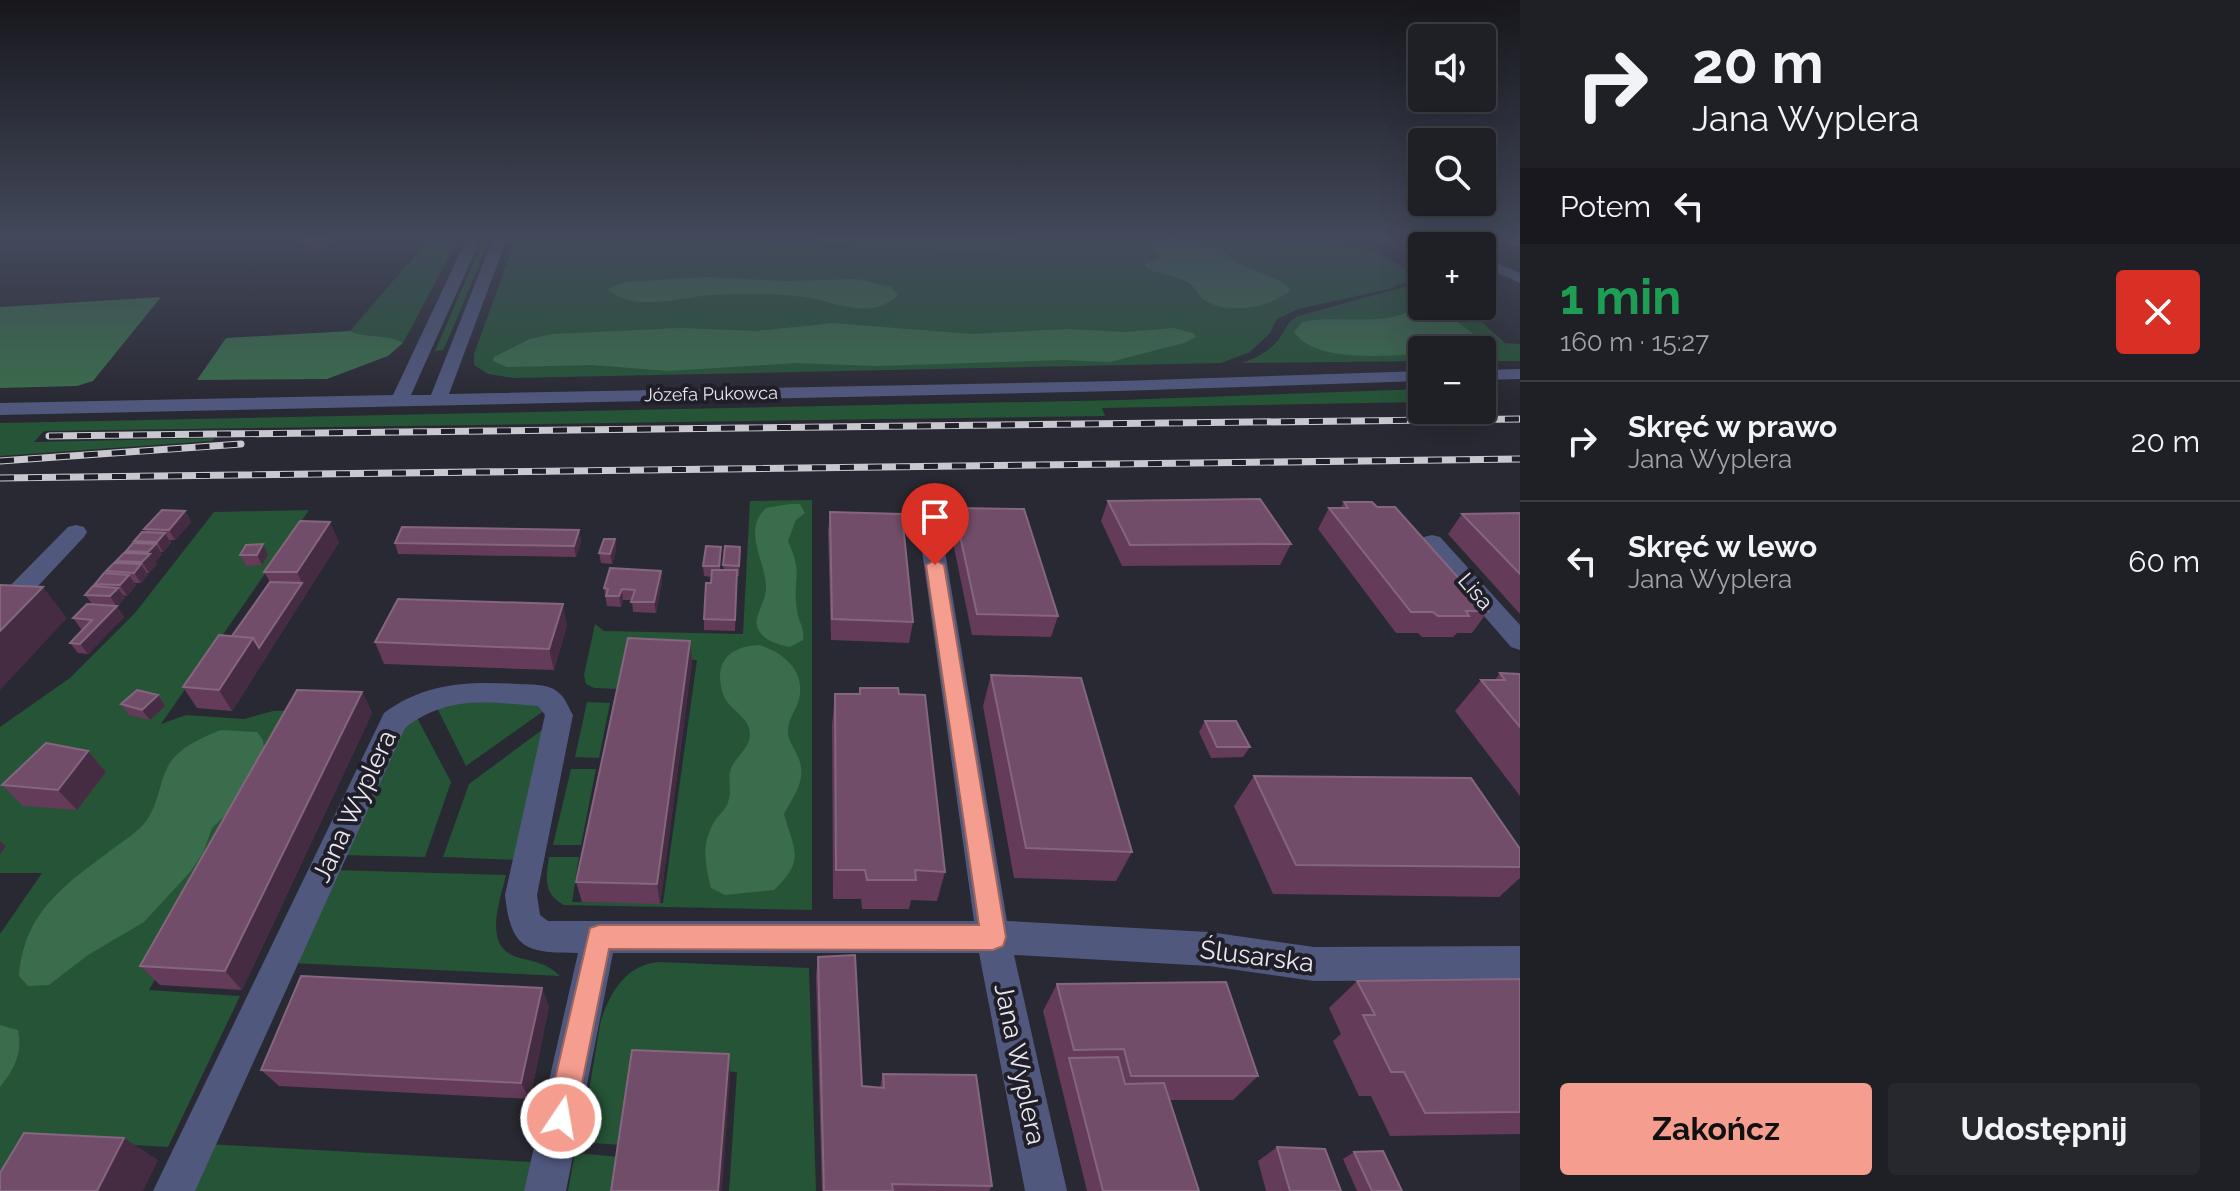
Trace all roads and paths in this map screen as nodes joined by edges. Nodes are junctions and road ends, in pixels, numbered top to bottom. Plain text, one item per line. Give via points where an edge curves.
1 (450, 292) edge
2 (480, 292) edge
3 (1520, 374) edge
4 (1496, 375) edge
5 (1408, 376) edge
6 (400, 400) junction
7 (438, 400) junction
8 (0, 409) edge
9 (929, 522) dead end
10 (76, 532) dead end
11 (1432, 542) dead end
12 (0, 611) edge
13 (1520, 641) edge
14 (599, 937) junction
15 (993, 937) junction
16 (1520, 963) edge
17 (174, 1191) edge
18 (545, 1191) edge
19 (1046, 1191) edge

1 - 6 street
2 - 7 street
3 - 4 street
5 - 7 street, Józefa Pukowca
6 - 7 street, Józefa Pukowca
6 - 8 street, Józefa Pukowca
9 - 15 street, Jana Wyplera
10 - 12 street
11 - 13 street, Lisa
14 - 15 street, Jana Wyplera
14 - 17 street, Jana Wyplera via 542,937 525,924 521,895 559,715 551,701 543,696 455,692 409,707 394,721
14 - 18 street
15 - 16 street, Ślusarska via 1209,949 1314,964
15 - 19 street, Jana Wyplera

